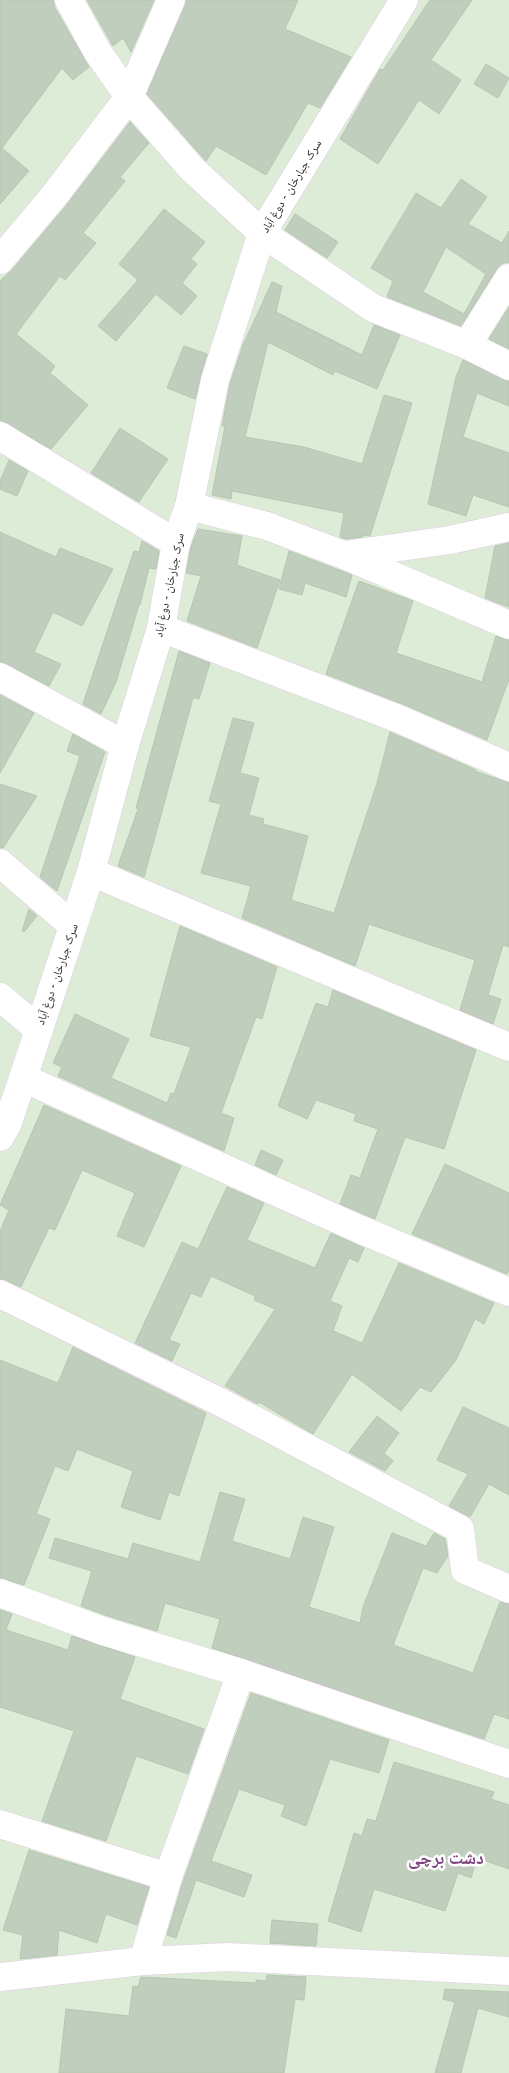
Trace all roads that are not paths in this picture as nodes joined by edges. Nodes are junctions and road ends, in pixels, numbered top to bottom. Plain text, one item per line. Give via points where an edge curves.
1 (69, 0) edge
2 (171, 0) edge
3 (404, 0) edge
4 (129, 97) junction
5 (262, 234) junction
6 (0, 260) edge
7 (509, 278) edge
8 (468, 345) junction
9 (509, 366) edge
10 (0, 436) edge
11 (190, 506) junction
12 (509, 528) edge
13 (176, 543) junction
14 (344, 555) junction
15 (509, 625) edge
16 (161, 628) junction
17 (0, 677) edge
18 (125, 745) junction
19 (509, 768) edge
20 (0, 863) edge
21 (91, 872) junction
22 (73, 926) junction
23 (0, 998) edge
24 (38, 1029) junction
25 (509, 1047) edge
26 (23, 1078) junction
27 (0, 1137) edge
28 (509, 1292) edge
29 (0, 1294) edge
30 (509, 1589) edge
31 (0, 1593) edge
32 (241, 1673) junction
33 (509, 1764) edge
34 (0, 1824) edge
35 (168, 1877) junction
36 (143, 1961) junction
37 (509, 1971) edge
38 (0, 1977) edge

1 - 4 street via 97,51
2 - 4 street
3 - 5 street, سرک جبارخان - دوغ آباد
4 - 5 street via 192,169
4 - 6 street via 54,196
5 - 8 street via 373,308
5 - 11 street, سرک جبارخان - دوغ آباد via 215,380
7 - 8 street
8 - 9 street
10 - 13 street
11 - 13 street, سرک جبارخان - دوغ آباد
11 - 14 street via 267,526
12 - 14 street
13 - 16 street, سرک جبارخان - دوغ آباد
14 - 15 street
16 - 18 street, سرک جبارخان - دوغ آباد
16 - 19 street via 399,719
17 - 18 street
18 - 21 street, سرک جبارخان - دوغ آباد
20 - 22 street
21 - 22 street, سرک جبارخان - دوغ آباد
21 - 25 street
22 - 24 street, سرک جبارخان - دوغ آباد
23 - 24 street
24 - 26 street, سرک جبارخان - دوغ آباد
26 - 27 street, سرک جبارخان - دوغ آباد
26 - 28 street via 350,1225
29 - 30 street via 222,1403 460,1529 465,1570
31 - 32 street via 104,1631
32 - 33 street
32 - 35 street
34 - 35 street
35 - 36 street
36 - 37 street via 228,1957
36 - 38 street

